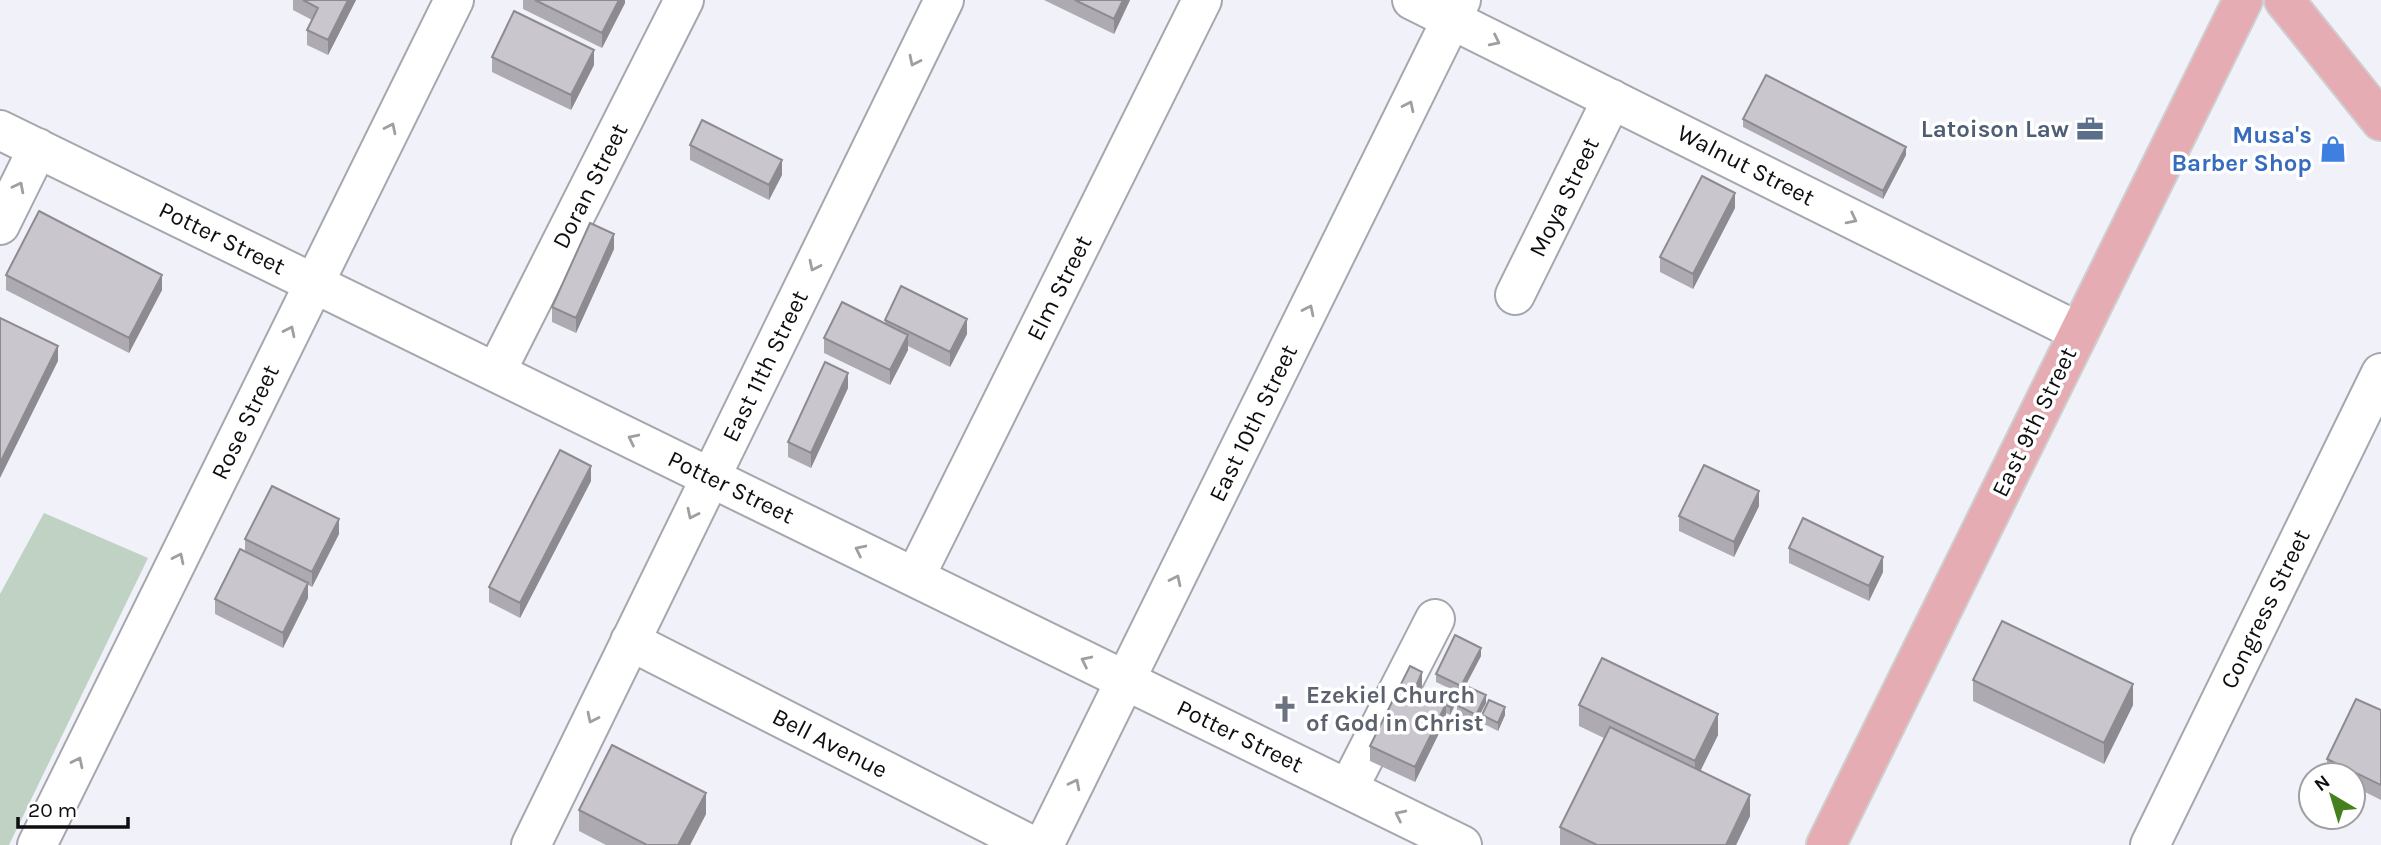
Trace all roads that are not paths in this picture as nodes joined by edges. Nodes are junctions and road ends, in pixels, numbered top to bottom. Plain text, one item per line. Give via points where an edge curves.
1 (454, 0) edge
2 (684, 0) edge
3 (944, 0) edge
4 (1202, 0) edge
5 (1412, 0) edge
6 (2243, 0) edge
7 (2284, 0) edge
8 (1456, 10) edge
9 (1612, 99) junction
10 (2375, 102) edge
11 (0, 130) edge
12 (38, 148) junction
13 (0, 225) edge
14 (314, 282) junction
15 (1515, 295) dead end
16 (2079, 332) junction
17 (496, 372) junction
18 (2381, 373) edge
19 (710, 477) junction
20 (915, 577) junction
21 (1435, 619) dead end
22 (630, 641) junction
23 (1126, 681) junction
24 (1348, 789) junction
25 (37, 845) edge
26 (531, 845) edge
27 (1031, 845) edge
28 (1044, 845) edge
29 (1462, 845) edge
30 (1826, 845) edge
31 (2150, 845) edge

14 -> 1 street, Rose Street
2 - 17 street, Doran Street
3 -> 19 street, East 11th Street
4 - 20 street, Elm Street
5 - 8 street, Walnut Street
6 - 16 main road, East 9th Street
7 - 10 main road
8 -> 9 street, Walnut Street
23 -> 8 street, East 10th Street
9 - 15 street, Moya Street
9 -> 16 street, Walnut Street
11 - 12 street, Potter Street
13 -> 12 street
12 - 14 street, Potter Street
14 - 17 street, Potter Street
25 -> 14 street, Rose Street
16 - 30 main road, East 9th Street
19 -> 17 street, Potter Street
18 - 31 street, Congress Street
20 -> 19 street, Potter Street
19 -> 22 street, East 11th Street
23 -> 20 street, Potter Street
21 - 24 street
22 -> 26 street, East 11th Street
22 - 27 street, Bell Avenue
23 - 24 street, Potter Street
28 -> 23 street, East 10th Street
29 -> 24 street, Potter Street

